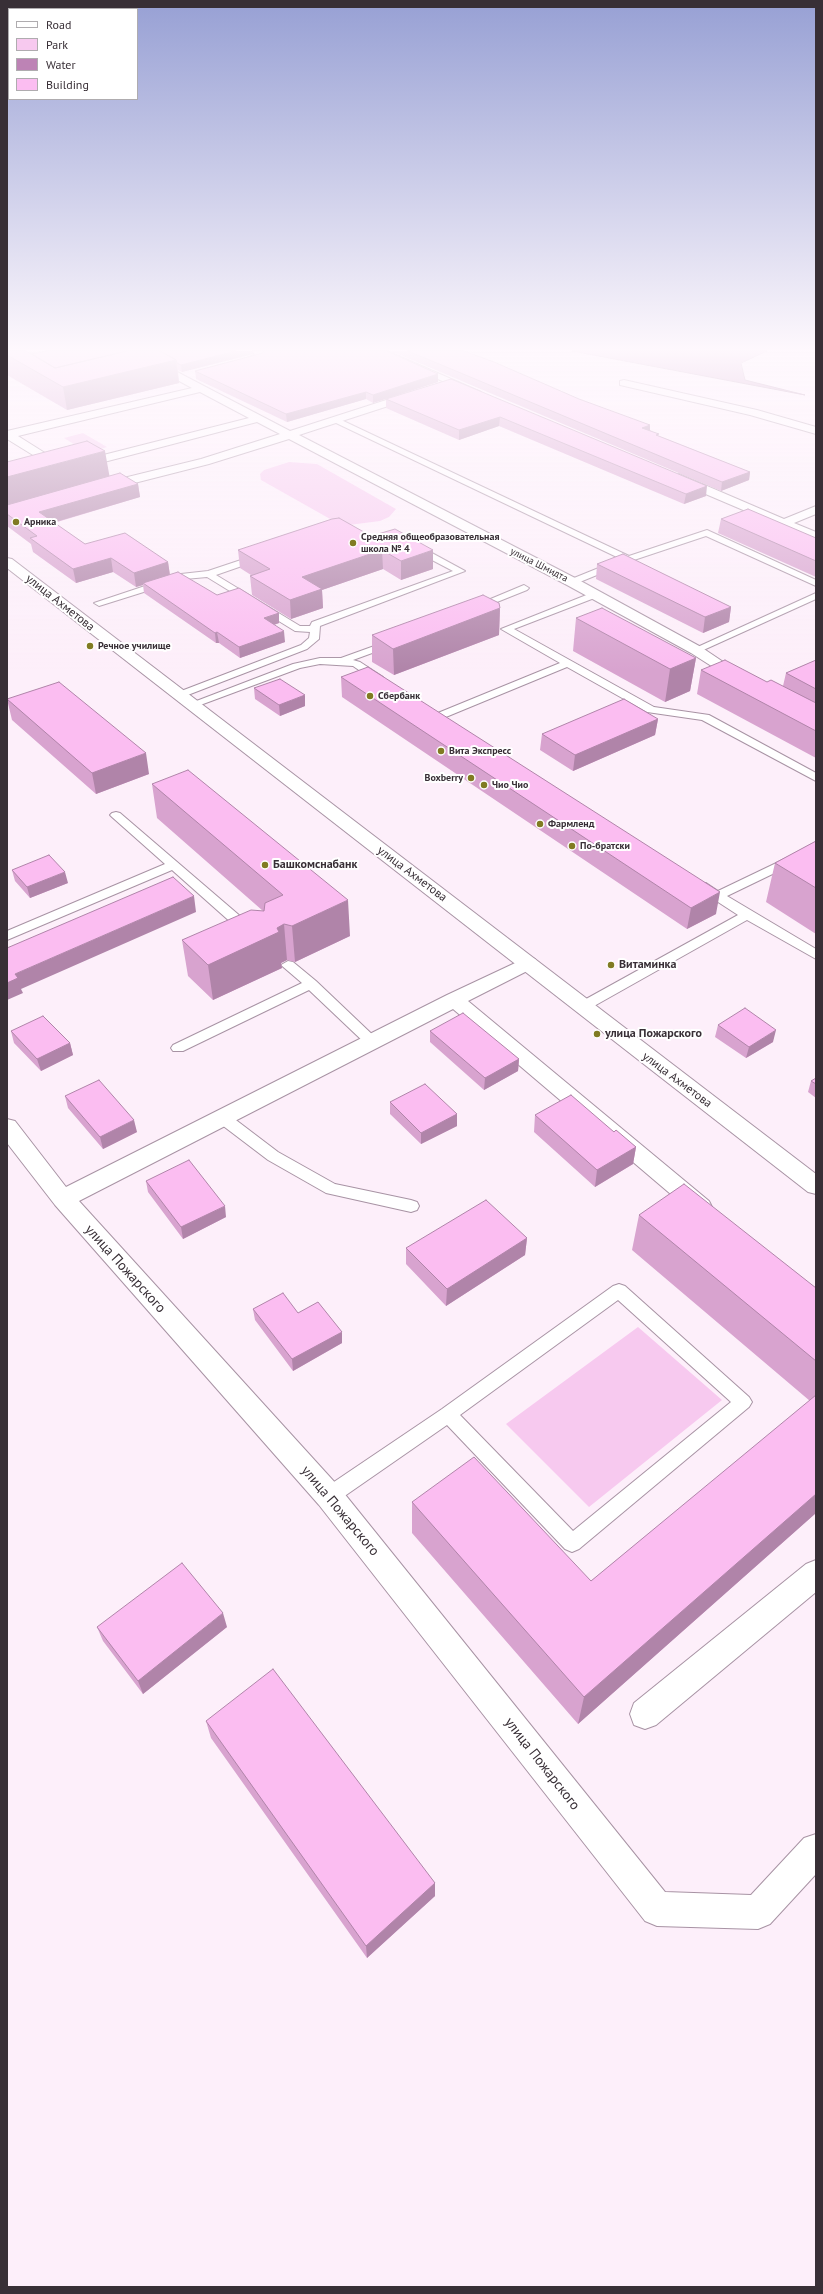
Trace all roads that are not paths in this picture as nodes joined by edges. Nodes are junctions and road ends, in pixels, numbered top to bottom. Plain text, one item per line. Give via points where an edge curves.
1 (45, 458) edge
2 (105, 458) edge
3 (217, 458) edge
4 (333, 458) edge
5 (417, 458) edge
6 (62, 469) junction
7 (668, 474) edge
8 (73, 480) edge
9 (92, 489) edge
10 (816, 510) edge
11 (784, 523) junction
12 (816, 537) edge
13 (409, 544) edge
14 (269, 554) edge
15 (628, 559) junction
16 (7, 562) edge
17 (209, 574) junction
18 (572, 582) junction
19 (816, 583) edge
20 (524, 588) dead end
21 (594, 595) junction
22 (816, 596) edge
23 (98, 603) dead end
24 (485, 617) edge
25 (315, 629) junction
26 (399, 640) edge
27 (696, 650) junction
28 (342, 661) junction
29 (568, 663) junction
30 (387, 684) edge
31 (753, 686) edge
32 (185, 700) junction
33 (425, 709) edge
34 (437, 717) junction
35 (450, 725) edge
36 (816, 778) edge
37 (116, 815) dead end
38 (816, 848) edge
39 (174, 865) junction
40 (691, 879) edge
41 (718, 896) junction
42 (746, 914) junction
43 (7, 936) edge
44 (256, 937) edge
45 (816, 955) edge
46 (528, 963) junction
47 (288, 965) dead end
48 (310, 984) junction
49 (454, 1000) junction
50 (582, 1006) junction
51 (372, 1042) junction
52 (178, 1048) dead end
53 (223, 1118) junction
54 (7, 1126) edge
55 (816, 1186) edge
56 (63, 1199) junction
57 (411, 1206) dead end
58 (718, 1220) edge
59 (448, 1414) junction
60 (329, 1496) junction
61 (816, 1574) edge
62 (645, 1714) dead end
63 (816, 1850) edge

1 - 6 street
2 - 6 street
3 - 9 street
4 - 18 street, улица Шмидта
5 - 15 lane
6 - 8 street
7 - 11 street
10 - 11 street
11 - 12 street
13 - 25 lane via 460,571 315,624
14 - 17 lane
15 - 18 lane
15 - 19 lane via 707,533
16 - 32 street, улица Ахметова
17 - 23 lane via 184,576
17 - 25 lane via 298,629
18 - 21 street, улица Шмидта
20 - 24 lane via 468,611
21 - 27 street, улица Шмидта
21 - 29 lane via 502,627
22 - 27 lane
25 - 32 lane via 314,639 304,647
26 - 28 lane
27 - 31 street, улица Шмидта
28 - 30 lane via 356,664
28 - 32 lane via 310,662
29 - 34 lane
29 - 36 lane via 651,710 705,717
32 - 46 street, улица Ахметова
33 - 34 lane
34 - 35 lane
37 - 39 lane
38 - 41 lane
39 - 43 lane
39 - 44 lane
40 - 41 lane
41 - 42 lane
42 - 45 lane
42 - 50 lane
46 - 49 street
46 - 50 street, улица Ахметова
47 - 48 lane
48 - 51 lane
48 - 52 lane
49 - 51 street
49 - 58 street
50 - 55 street, улица Ахметова
51 - 53 street
53 - 56 street
53 - 57 lane via 273,1156 331,1189
54 - 56 street, улица Пожарского
56 - 60 street, улица Пожарского
59 - 59 lane via 619,1291 743,1402 572,1543
59 - 60 lane
60 - 63 street, улица Пожарского via 657,1910 758,1912
61 - 62 street

